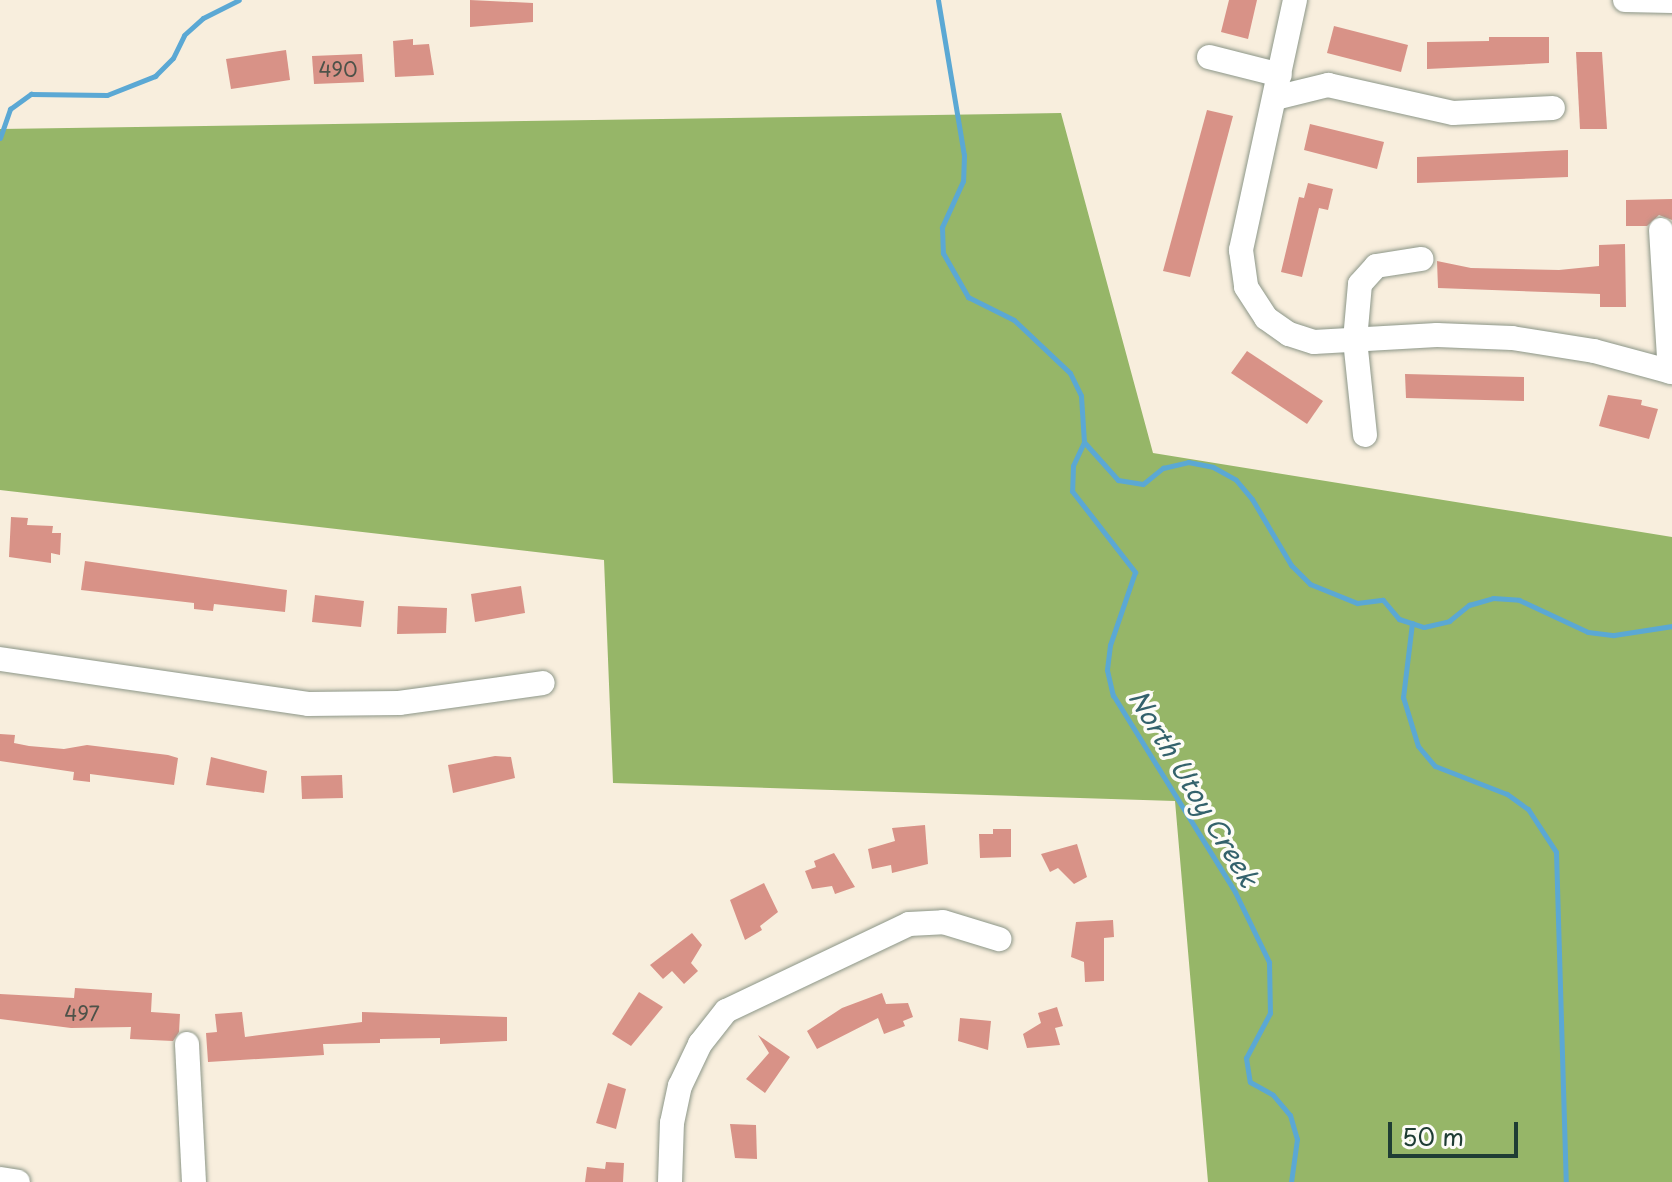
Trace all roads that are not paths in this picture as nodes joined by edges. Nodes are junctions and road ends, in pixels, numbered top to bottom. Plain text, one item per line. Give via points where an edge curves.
1 (1295, 0) edge
2 (1625, 0) edge
3 (1672, 1) edge
4 (1209, 57) dead end
5 (1278, 86) junction
6 (1553, 108) dead end
7 (1661, 230) dead end
8 (1421, 259) dead end
9 (1355, 340) junction
10 (1671, 372) edge
11 (1365, 435) dead end
12 (0, 659) edge
13 (543, 683) dead end
14 (999, 939) dead end
15 (187, 1044) dead end
16 (0, 1179) edge
17 (18, 1182) edge
18 (194, 1182) edge
19 (670, 1182) edge

1 - 5 street
2 - 3 street
4 - 5 street
5 - 6 street via 1328,85 1453,113
5 - 9 street via 1241,250 1246,287 1266,318 1289,334 1314,342
7 - 10 street
8 - 9 street via 1392,261 1367,274 1355,306
9 - 10 street via 1512,338 1594,351
9 - 11 street
12 - 13 street via 308,704 399,703
14 - 19 street via 943,922 909,924 726,1011 700,1044 680,1086 672,1123
15 - 18 street
16 - 17 street

